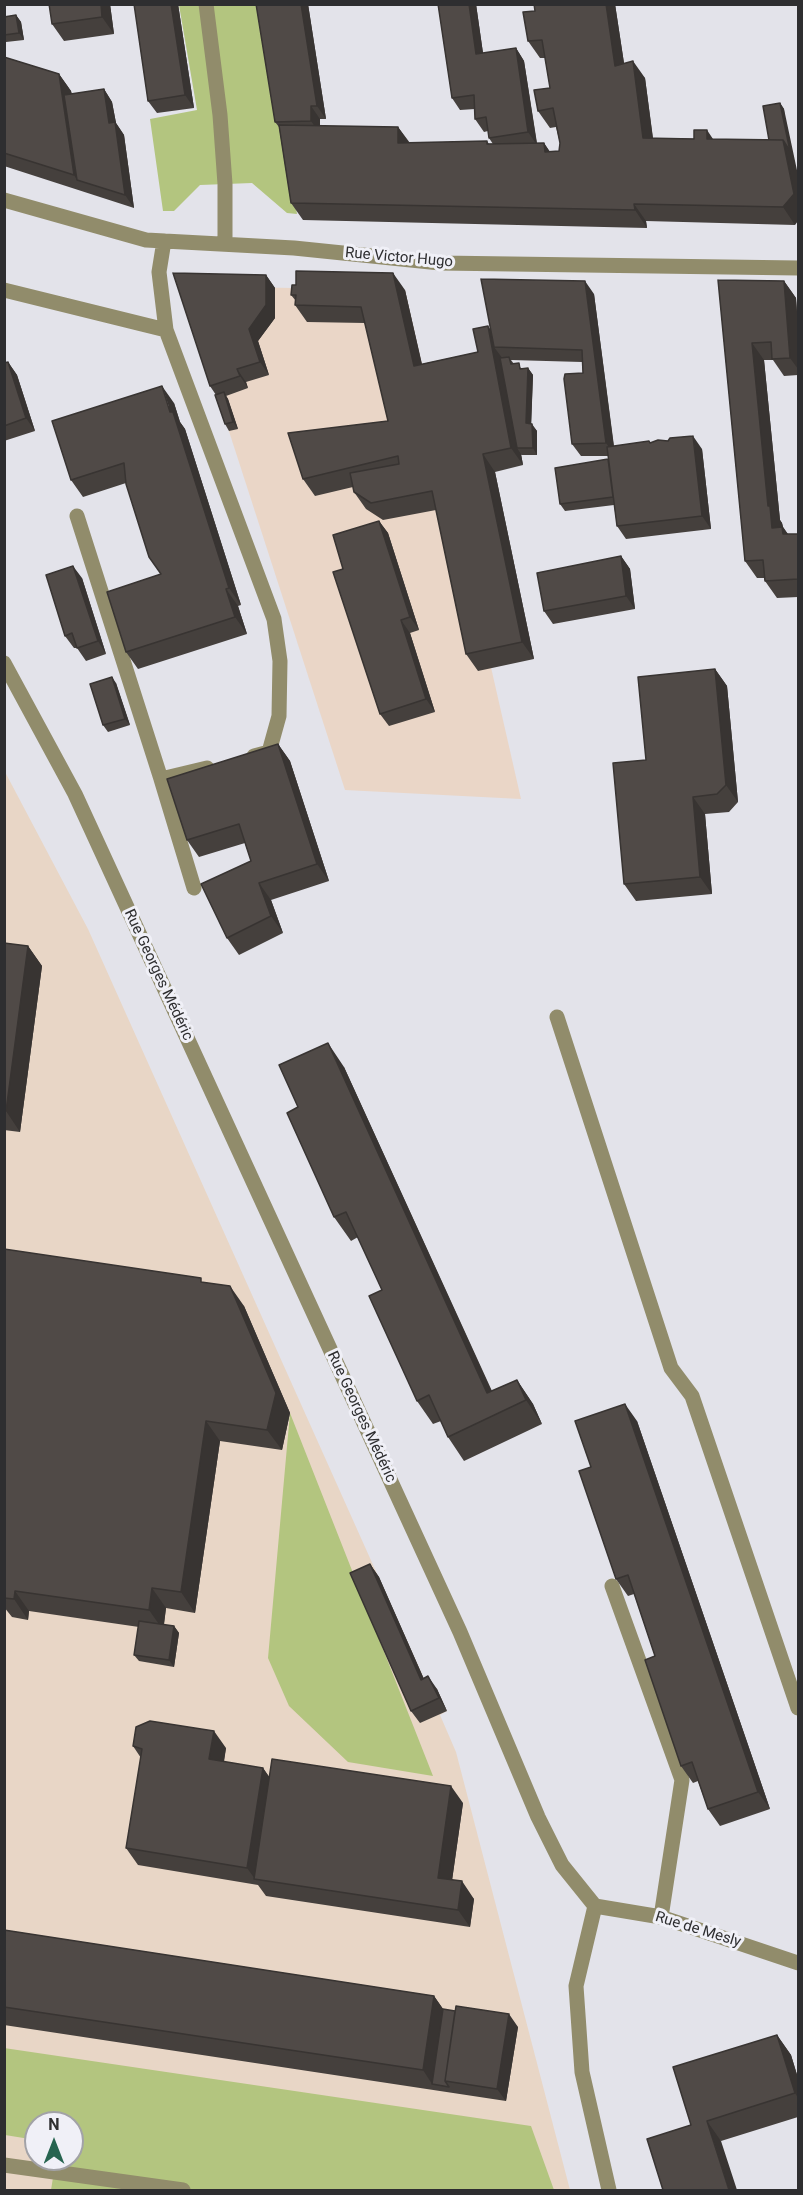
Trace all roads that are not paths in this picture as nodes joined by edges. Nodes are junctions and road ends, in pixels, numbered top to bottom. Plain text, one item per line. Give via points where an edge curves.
1 (206, 4) edge
2 (4, 200) edge
3 (164, 241) junction
4 (225, 244) junction
5 (798, 268) edge
6 (4, 290) edge
7 (166, 330) junction
8 (77, 516) dead end
9 (4, 663) edge
10 (161, 780) junction
11 (194, 888) dead end
12 (557, 1017) dead end
13 (612, 1586) edge
14 (798, 1708) edge
15 (595, 1906) junction
16 (661, 1917) junction
17 (798, 1963) edge
18 (4, 2165) edge
19 (150, 2188) edge
20 (183, 2190) edge
21 (609, 2190) edge

1 - 4 street via 220,115
2 - 3 street, Rue Victor Hugo via 146,240
3 - 4 street, Rue Victor Hugo
3 - 7 street via 159,272
4 - 5 street, Rue Victor Hugo via 440,263
6 - 7 street
7 - 10 street via 274,619 280,661 279,716 269,752
8 - 10 street
9 - 15 street, Rue Georges Médéric via 80,805 460,1632 537,1817 562,1865
10 - 11 street
12 - 14 street via 671,1368 692,1396
13 - 16 street via 682,1780
15 - 16 street, Rue de Mesly
15 - 21 street via 576,1986 582,2072
16 - 17 street, Rue de Mesly
18 - 19 street
19 - 20 street

